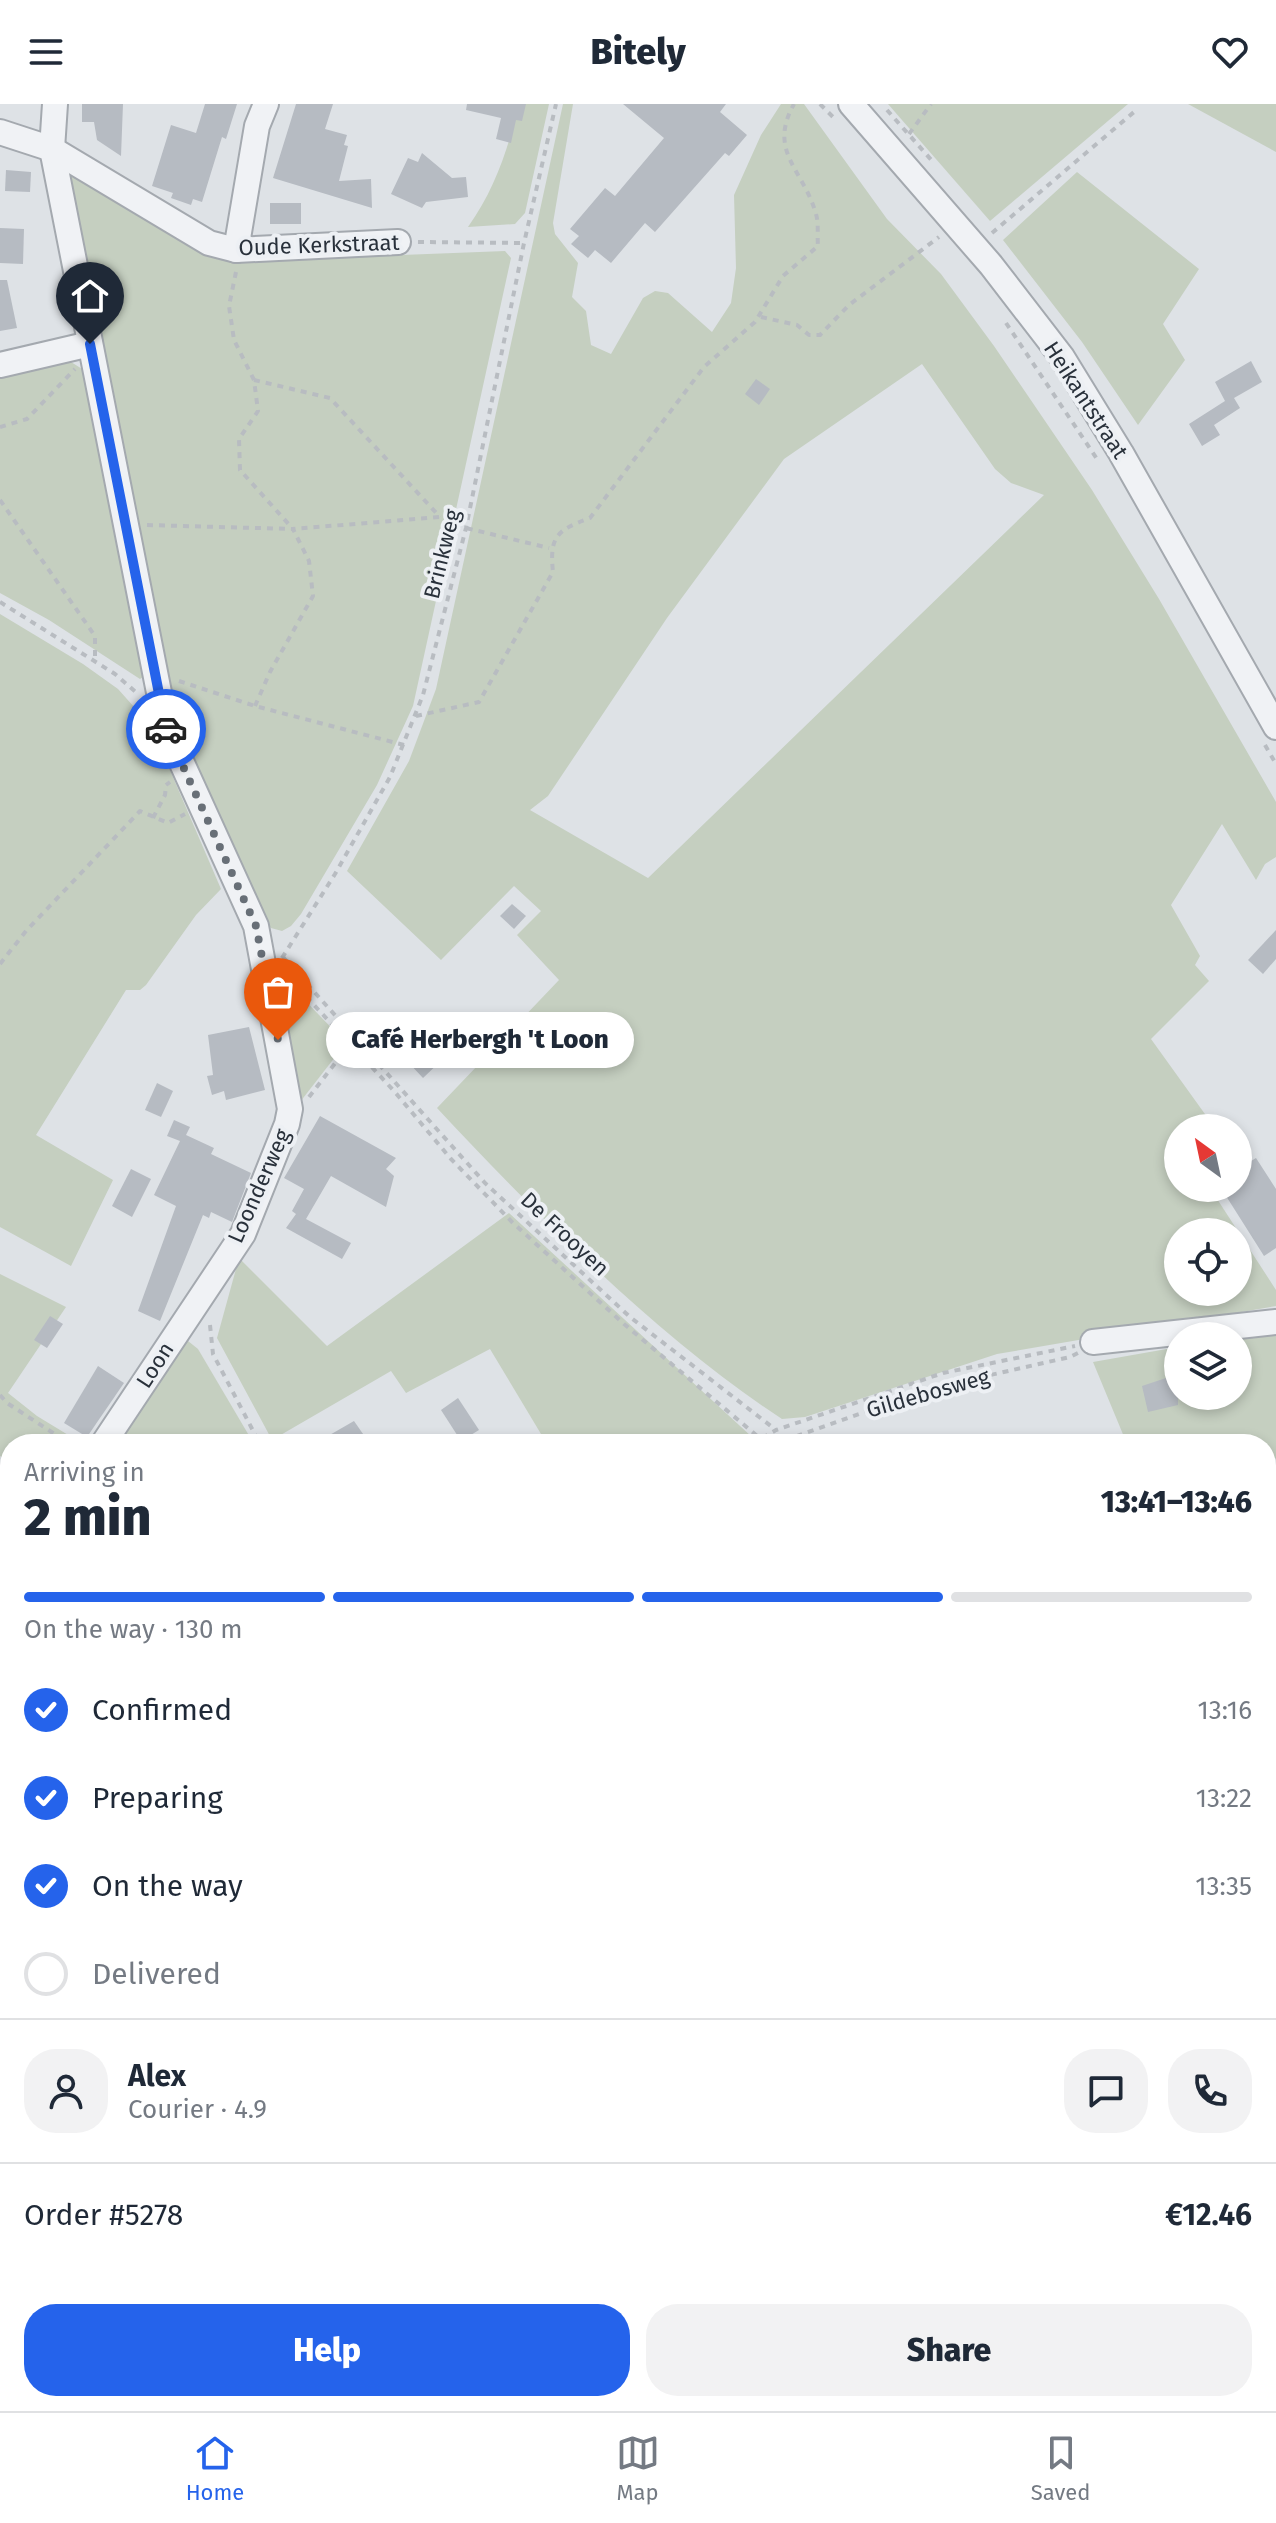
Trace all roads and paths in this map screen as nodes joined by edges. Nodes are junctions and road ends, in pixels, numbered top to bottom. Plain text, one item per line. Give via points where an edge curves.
1 (55, 104) edge
2 (266, 104) edge
3 (556, 104) edge
4 (794, 104) edge
5 (851, 104) edge
6 (931, 104) edge
7 (1134, 112) dead end
8 (0, 132) edge
9 (909, 134) dead end
10 (52, 149) junction
11 (992, 233) dead end
12 (939, 237) dead end
13 (398, 242) joint
14 (524, 243) junction
15 (236, 250) junction
16 (998, 311) dead end
17 (760, 317) junction
18 (91, 348) junction
19 (0, 365) edge
20 (254, 380) junction
21 (0, 427) edge
22 (1102, 466) dead end
23 (0, 500) edge
24 (440, 517) junction
25 (127, 524) junction
26 (466, 528) junction
27 (293, 529) junction
28 (551, 548) junction
29 (0, 602) edge
30 (95, 661) junction
31 (154, 673) junction
32 (159, 700) junction
33 (255, 706) junction
34 (416, 716) junction
35 (1268, 732) edge
36 (404, 745) junction
37 (1276, 764) edge
38 (185, 774) junction
39 (201, 805) junction
40 (153, 818) junction
41 (256, 926) junction
42 (284, 957) junction
43 (0, 964) edge
44 (267, 982) junction
45 (354, 1038) junction
46 (350, 1044) junction
47 (287, 1124) junction
48 (206, 1286) junction
49 (1276, 1322) edge
50 (1093, 1342) junction
51 (0, 1395) edge
52 (776, 1430) junction
53 (55, 1434) edge
54 (110, 1434) edge
55 (255, 1434) edge
56 (755, 1434) edge
57 (770, 1434) edge
58 (803, 1434) edge

1 - 10 street, Loonderweg
2 - 15 street via 257,126
3 - 14 path, Brinkweg
4 - 17 path via 785,121 783,145 816,215 818,246 783,276
5 - 35 street, Heikantstraat via 991,265 1062,357 1121,453
6 - 9 path
7 - 11 path
8 - 10 street, Oude Kerkstraat
10 - 15 street, Oude Kerkstraat via 209,243
10 - 18 street, Loonderweg
12 - 17 path via 849,305 820,335
13 - 14 path, Oude Kerkstraat
13 - 15 street, Oude Kerkstraat
14 - 26 path, Brinkweg
15 - 20 path via 229,306 234,340
16 - 22 path, Heikantstraat
17 - 28 path via 704,367 590,518 563,528
18 - 19 street
18 - 21 path via 27,419
18 - 25 street, Loonderweg
20 - 24 path via 330,398
20 - 27 path via 258,411 239,439 240,470
23 - 30 path via 95,636
24 - 26 path
24 - 27 path
25 - 27 path
25 - 31 street, Loonderweg
26 - 28 path
26 - 34 path, Brinkweg
27 - 33 path via 309,561 313,596
28 - 34 path via 553,572 479,702
29 - 30 path
30 - 32 path via 141,697
31 - 32 street, Loonderweg
31 - 33 path
32 - 38 street, Loonderweg
33 - 36 path
34 - 36 path, Brinkweg
35 - 37 path
36 - 42 path, Brinkweg
38 - 39 street, Loonderweg
38 - 40 path via 166,785
39 - 40 path via 168,823
39 - 41 street, Loonderweg
40 - 43 path via 140,811
41 - 42 path, De Frooyen
41 - 44 street, Loonderweg
42 - 44 path, Brinkweg
42 - 45 path, De Frooyen
44 - 46 path, De Frooyen via 294,986
44 - 47 street, Loonderweg via 290,1109
45 - 46 path
45 - 52 path, De Frooyen via 485,1183 630,1317
46 - 47 path
46 - 56 path, De Frooyen via 512,1222
47 - 48 street, Loonderweg via 243,1234
48 - 54 street, Loon
48 - 55 path via 213,1354
49 - 50 street
50 - 52 path, Gildebosweg via 943,1373
50 - 58 path, Gildebosweg via 1070,1357 933,1388
51 - 53 path
52 - 57 path, Gildebosweg

